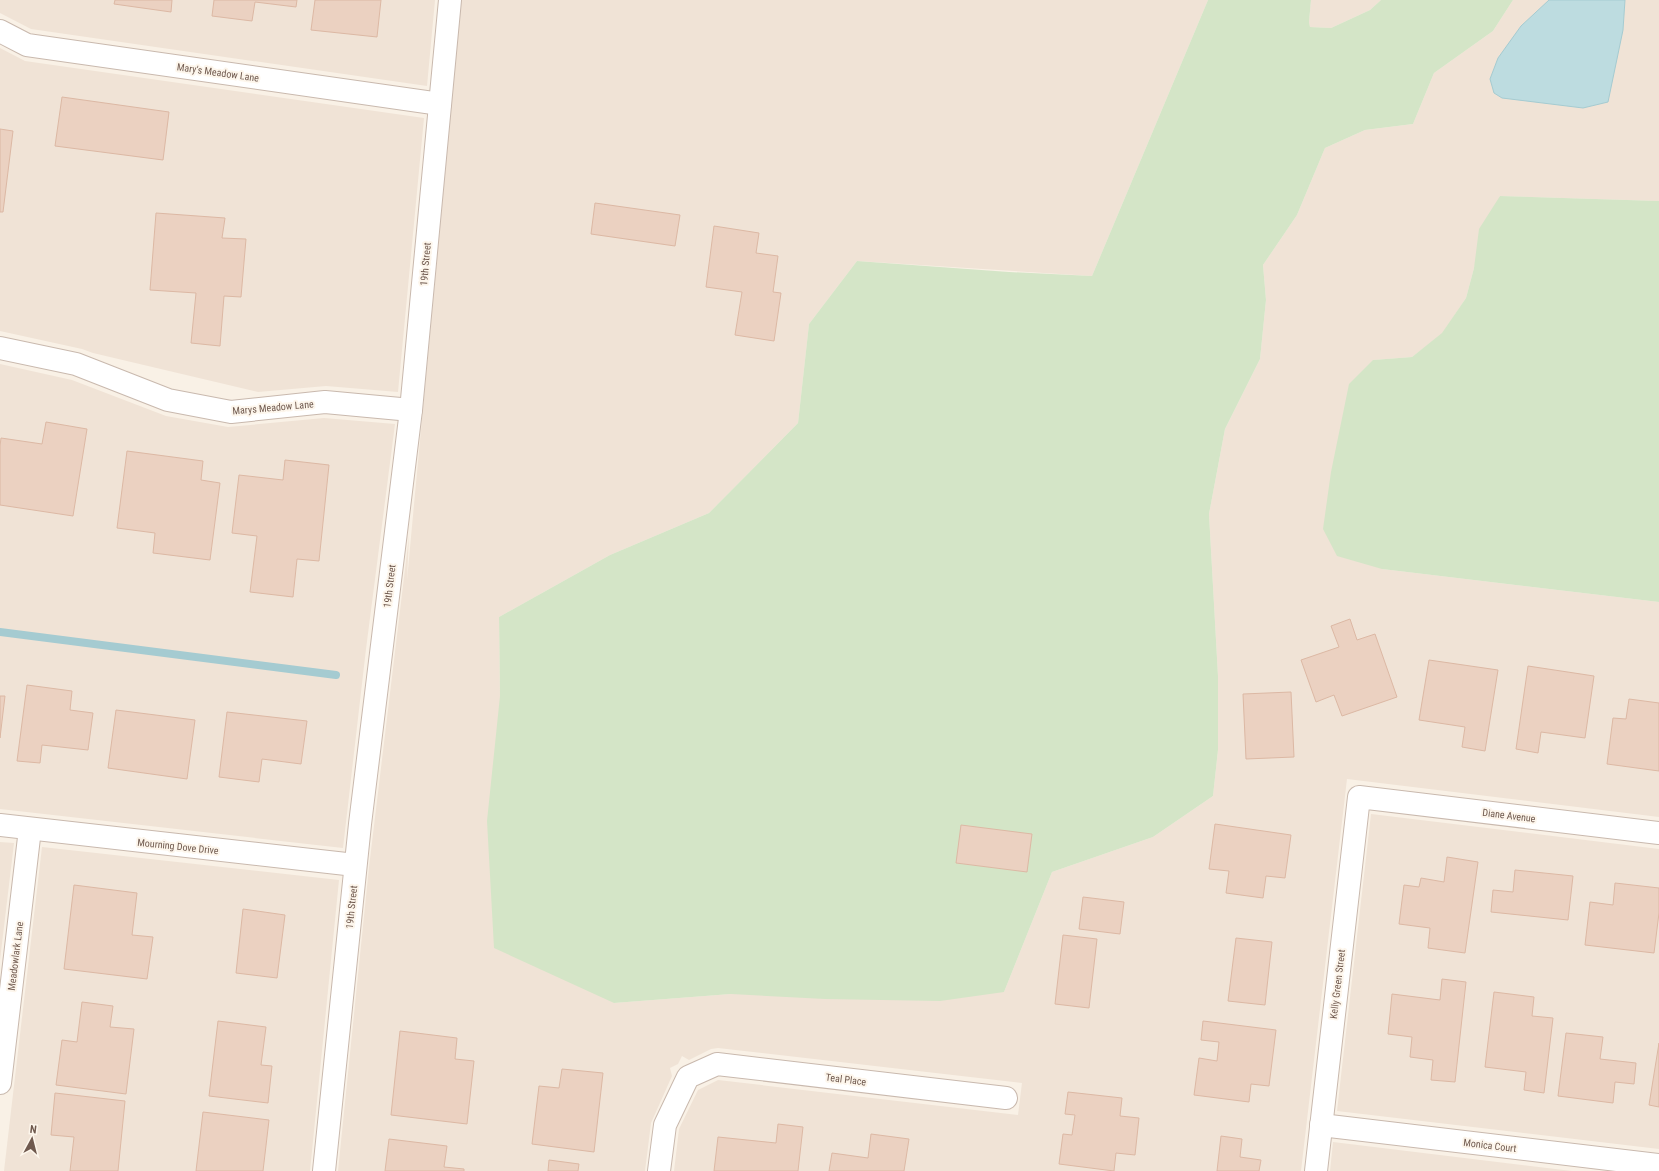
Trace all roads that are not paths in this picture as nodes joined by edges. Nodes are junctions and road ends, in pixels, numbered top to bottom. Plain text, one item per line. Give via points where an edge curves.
1 (450, 0) edge
2 (0, 31) edge
3 (440, 104) junction
4 (0, 348) edge
5 (411, 410) junction
6 (1359, 797) joint
7 (0, 825) edge
8 (30, 829) junction
9 (1659, 833) edge
10 (355, 866) junction
11 (0, 1083) edge
12 (1006, 1098) dead end
13 (1321, 1125) junction
14 (1659, 1165) edge
15 (324, 1171) edge
16 (659, 1171) edge
17 (1316, 1171) edge

1 - 3 street, 19th Street
2 - 3 street, Mary's Meadow Lane via 27,45
3 - 5 street, 19th Street
4 - 5 street, Marys Meadow Lane via 76,364 168,400 231,412 325,402
5 - 10 street, 19th Street
6 - 9 street, Diane Avenue
6 - 13 street, Kelly Green Street
7 - 8 street, Mourning Dove Drive
8 - 10 street, Mourning Dove Drive
8 - 11 street, Meadowlark Lane
10 - 15 street, 19th Street
12 - 16 street, Teal Place via 716,1064 688,1077 665,1125
13 - 14 street, Monica Court
13 - 17 street, Kelly Green Street

